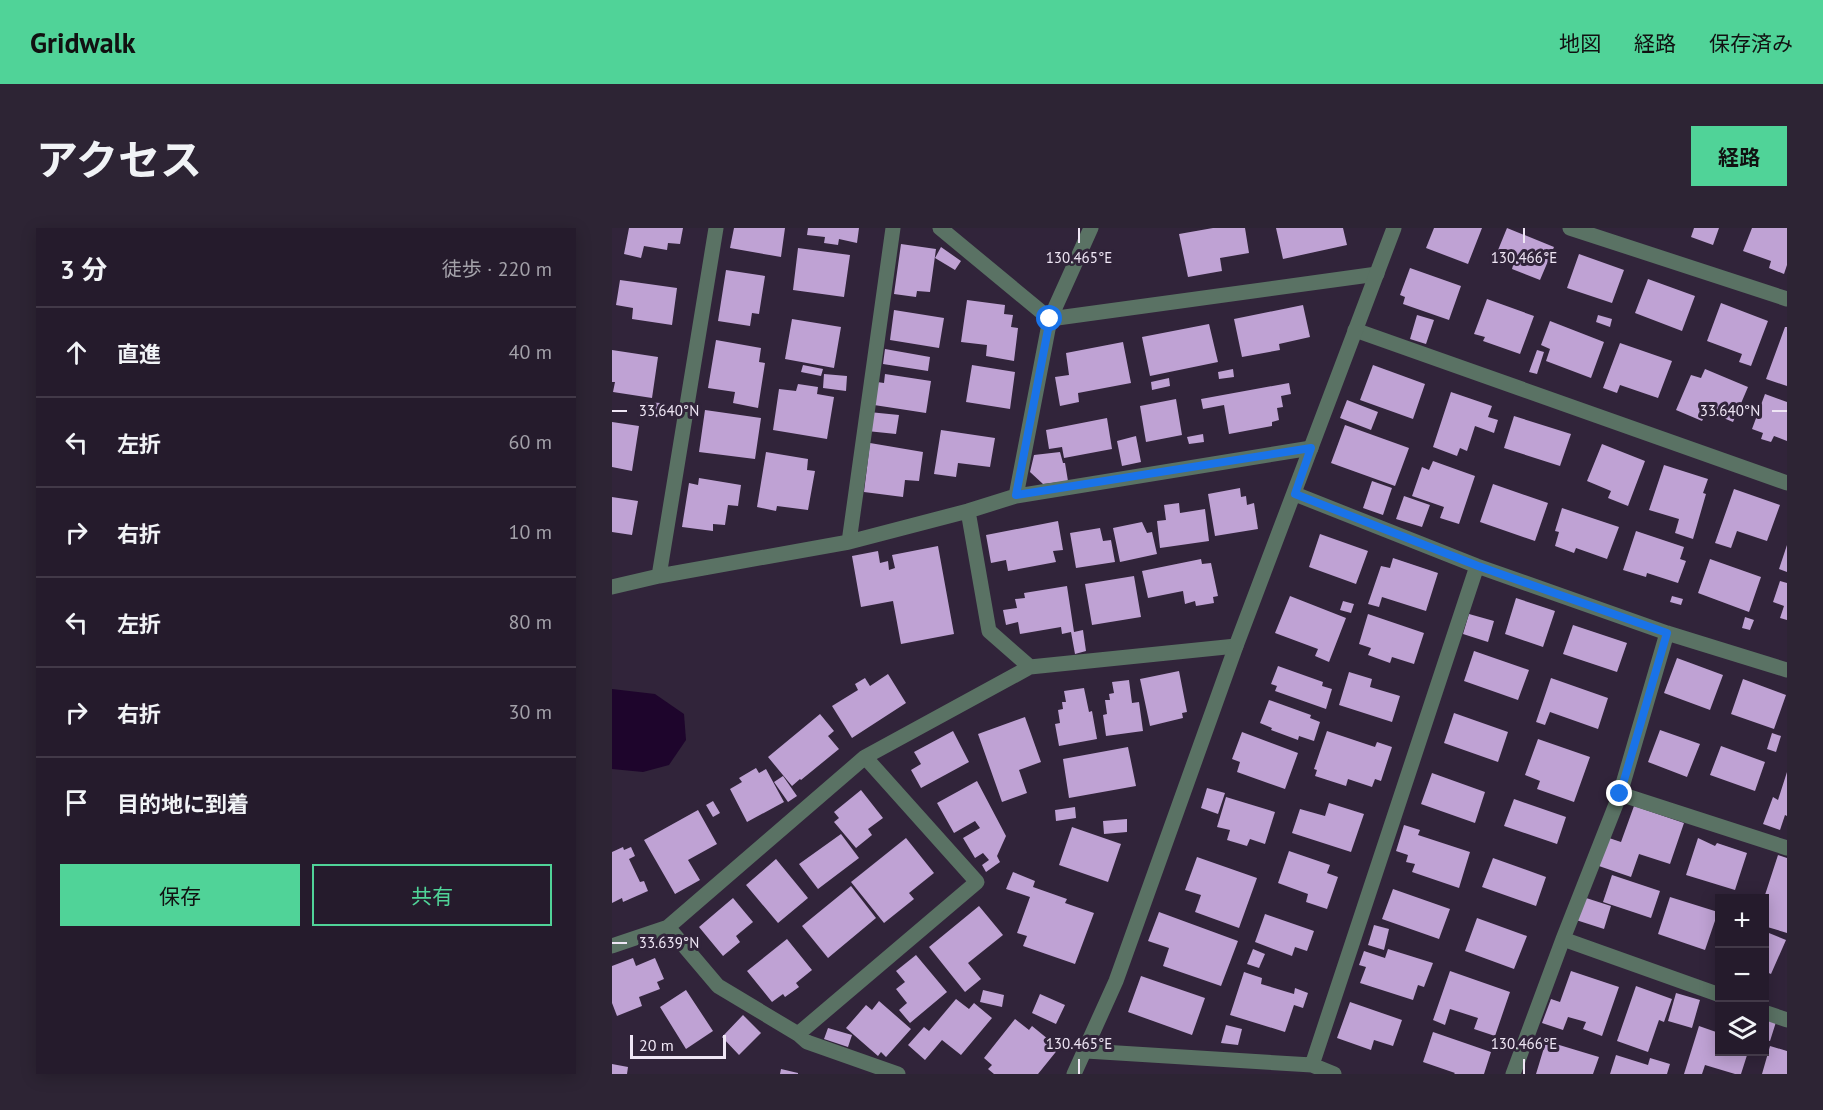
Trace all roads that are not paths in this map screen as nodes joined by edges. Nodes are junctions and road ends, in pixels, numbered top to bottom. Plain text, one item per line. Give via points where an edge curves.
1 (716, 228) edge
2 (893, 228) edge
3 (940, 228) edge
4 (1091, 228) edge
5 (1394, 228) edge
6 (1570, 228) edge
7 (1377, 274) junction
8 (1787, 299) edge
9 (1050, 319) junction
10 (1355, 330) junction
11 (1311, 448) junction
12 (1787, 483) edge
13 (1295, 494) junction
14 (1016, 495) junction
15 (968, 511) junction
16 (849, 542) junction
17 (1478, 566) junction
18 (659, 576) junction
19 (612, 587) edge
20 (1667, 633) junction
21 (1236, 646) junction
22 (1030, 668) junction
23 (1787, 670) edge
24 (865, 757) junction
25 (1620, 794) junction
26 (1787, 848) edge
27 (668, 927) junction
28 (1563, 939) junction
29 (612, 946) edge
30 (1715, 995) edge
31 (1769, 1014) edge
32 (1787, 1020) edge
33 (798, 1034) junction
34 (1086, 1051) junction
35 (1312, 1065) junction
36 (898, 1074) edge
37 (1074, 1074) edge
38 (1335, 1074) edge
39 (1513, 1074) edge

1 - 18 street
2 - 16 street
3 - 9 street
4 - 9 street
5 - 7 street
6 - 8 street
7 - 9 street
7 - 10 street
9 - 14 street
10 - 11 street
10 - 12 street
11 - 13 street
11 - 14 street
13 - 17 street
13 - 21 street
14 - 15 street
15 - 16 street
15 - 22 street via 989,631
16 - 18 street
17 - 20 street
17 - 35 street
18 - 19 street
20 - 23 street
20 - 25 street
21 - 22 street
21 - 34 street via 1116,981
22 - 24 street
24 - 27 street
24 - 33 street via 977,882
25 - 26 street
25 - 28 street
27 - 29 street
27 - 33 street via 718,986
28 - 30 street
28 - 39 street
31 - 32 street
33 - 36 street via 807,1042
34 - 35 street
34 - 37 street
35 - 38 street

